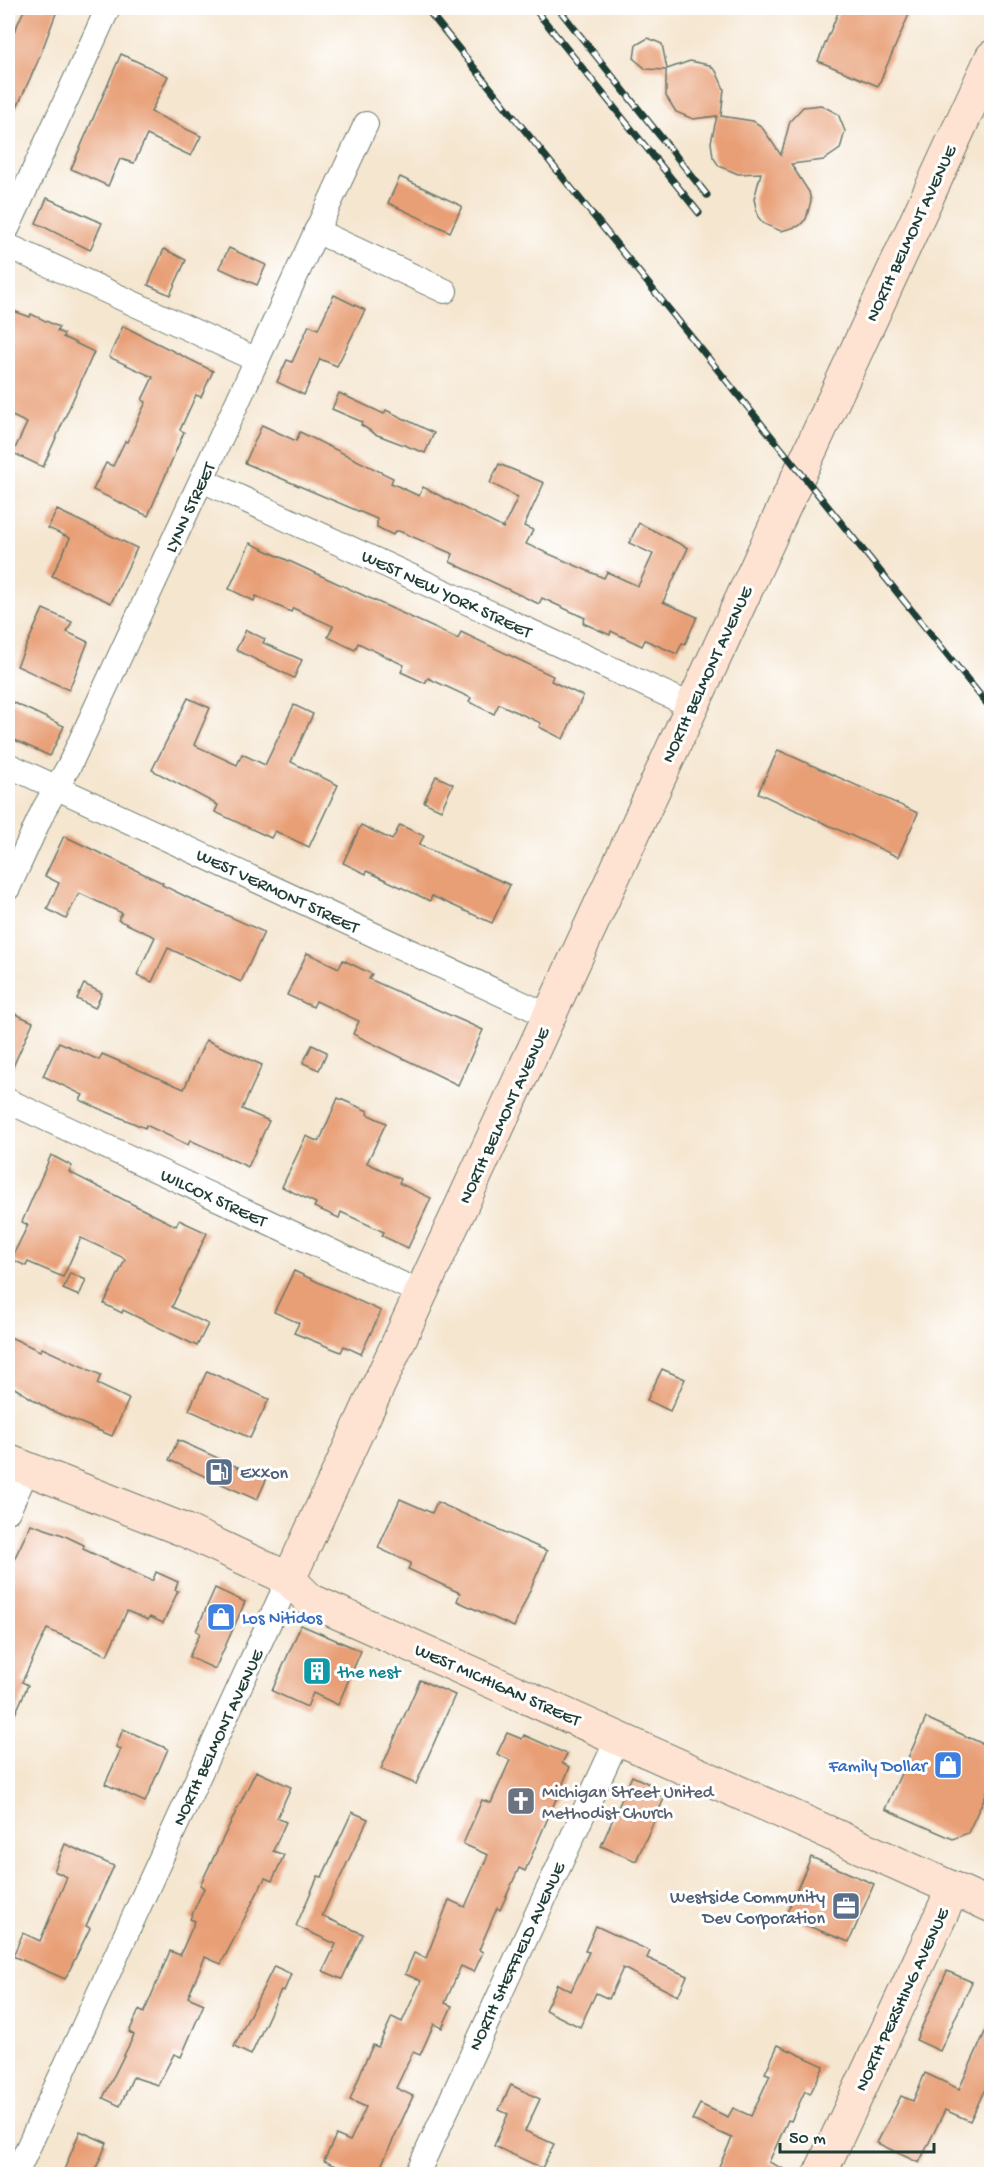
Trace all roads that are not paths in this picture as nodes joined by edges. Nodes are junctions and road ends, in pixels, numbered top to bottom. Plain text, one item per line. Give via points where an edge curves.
1 (108, 8) edge
2 (992, 57) edge
3 (366, 124) dead end
4 (8, 227) edge
5 (316, 231) junction
6 (8, 246) edge
7 (445, 291) dead end
8 (257, 360) junction
9 (202, 480) junction
10 (692, 706) junction
11 (8, 765) edge
12 (57, 787) junction
13 (8, 888) edge
14 (549, 1016) junction
15 (8, 1101) edge
16 (421, 1293) junction
17 (17, 1465) edge
18 (8, 1511) edge
19 (289, 1579) junction
20 (618, 1738) junction
21 (953, 1889) junction
22 (992, 1906) edge
23 (16, 2175) edge
24 (417, 2175) edge
25 (820, 2175) edge

1 - 4 street
2 - 10 main road, NORTH BELMONT AVENUE
3 - 5 street, LYNN STREET
5 - 7 street
5 - 8 street, LYNN STREET
6 - 8 street
8 - 9 street, LYNN STREET
9 - 10 street, WEST NEW YORK STREET
9 - 12 street, LYNN STREET
10 - 14 main road, NORTH BELMONT AVENUE
11 - 12 street, WEST VERMONT STREET
12 - 13 street, LYNN STREET
12 - 14 street, WEST VERMONT STREET
14 - 16 main road, NORTH BELMONT AVENUE
15 - 16 street, WILCOX STREET
16 - 19 main road, NORTH BELMONT AVENUE
17 - 18 street
17 - 19 main road, WEST MICHIGAN STREET via 165,1523
19 - 20 main road, WEST MICHIGAN STREET via 310,1600
19 - 23 street, NORTH BELMONT AVENUE
20 - 21 main road, WEST MICHIGAN STREET
20 - 24 street, NORTH SHEFFIELD AVENUE
21 - 22 main road, WEST MICHIGAN STREET
21 - 25 main road, NORTH PERSHING AVENUE

